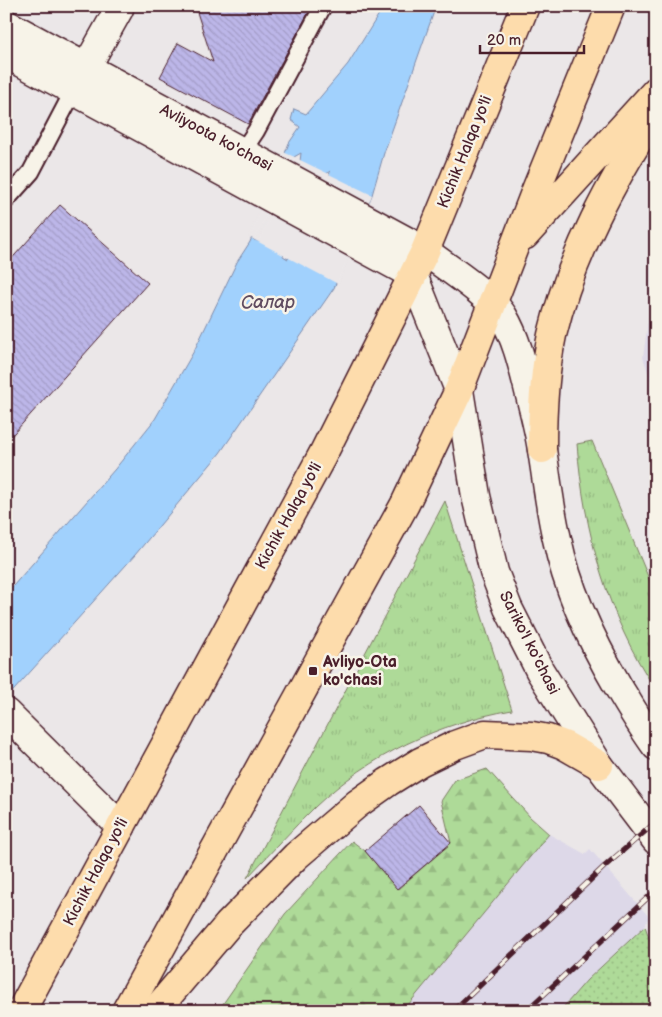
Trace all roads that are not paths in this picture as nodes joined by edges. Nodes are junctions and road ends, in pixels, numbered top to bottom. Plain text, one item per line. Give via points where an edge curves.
1 (118, 6) edge
2 (323, 6) edge
3 (512, 6) edge
4 (525, 6) edge
5 (611, 6) edge
6 (6, 24) edge
7 (6, 54) edge
8 (80, 79) junction
9 (656, 91) edge
10 (656, 112) edge
11 (467, 148) junction
12 (241, 161) junction
13 (6, 200) edge
14 (514, 247) junction
15 (419, 263) junction
16 (493, 303) junction
17 (459, 390) junction
18 (542, 449) junction
19 (6, 713) edge
20 (656, 746) edge
21 (599, 766) junction
22 (121, 827) junction
23 (656, 840) edge
24 (21, 1011) edge
25 (126, 1011) edge
26 (156, 1011) edge

1 - 8 main road
2 - 12 lane
3 - 11 highway
4 - 11 highway, Kichik Halqa yo'li
5 - 14 highway
6 - 8 main road, Avliyoota ko'chasi
7 - 8 main road, Avliyoota ko'chasi
8 - 12 main road, Avliyoota ko'chasi
8 - 13 lane via 31,172
9 - 14 highway
10 - 18 highway via 612,186 567,286 548,359 542,411
11 - 15 highway, Kichik Halqa yo'li
12 - 15 main road, Avliyoota ko'chasi
14 - 16 highway
15 - 16 main road, Avliyoota ko'chasi
15 - 17 main road, Sariko'l ko'chasi
15 - 22 highway, Kichik Halqa yo'li via 322,456
16 - 17 highway
16 - 18 main road via 503,316 518,350
17 - 21 main road, Sariko'l ko'chasi via 476,496 494,572 536,663
17 - 25 highway via 405,504
18 - 20 main road via 556,538 575,599 600,654
19 - 22 main road
21 - 23 main road, Sariko'l ko'chasi
21 - 26 highway via 548,739 486,734 420,762 357,804 296,856 228,925
22 - 24 highway, Kichik Halqa yo'li

